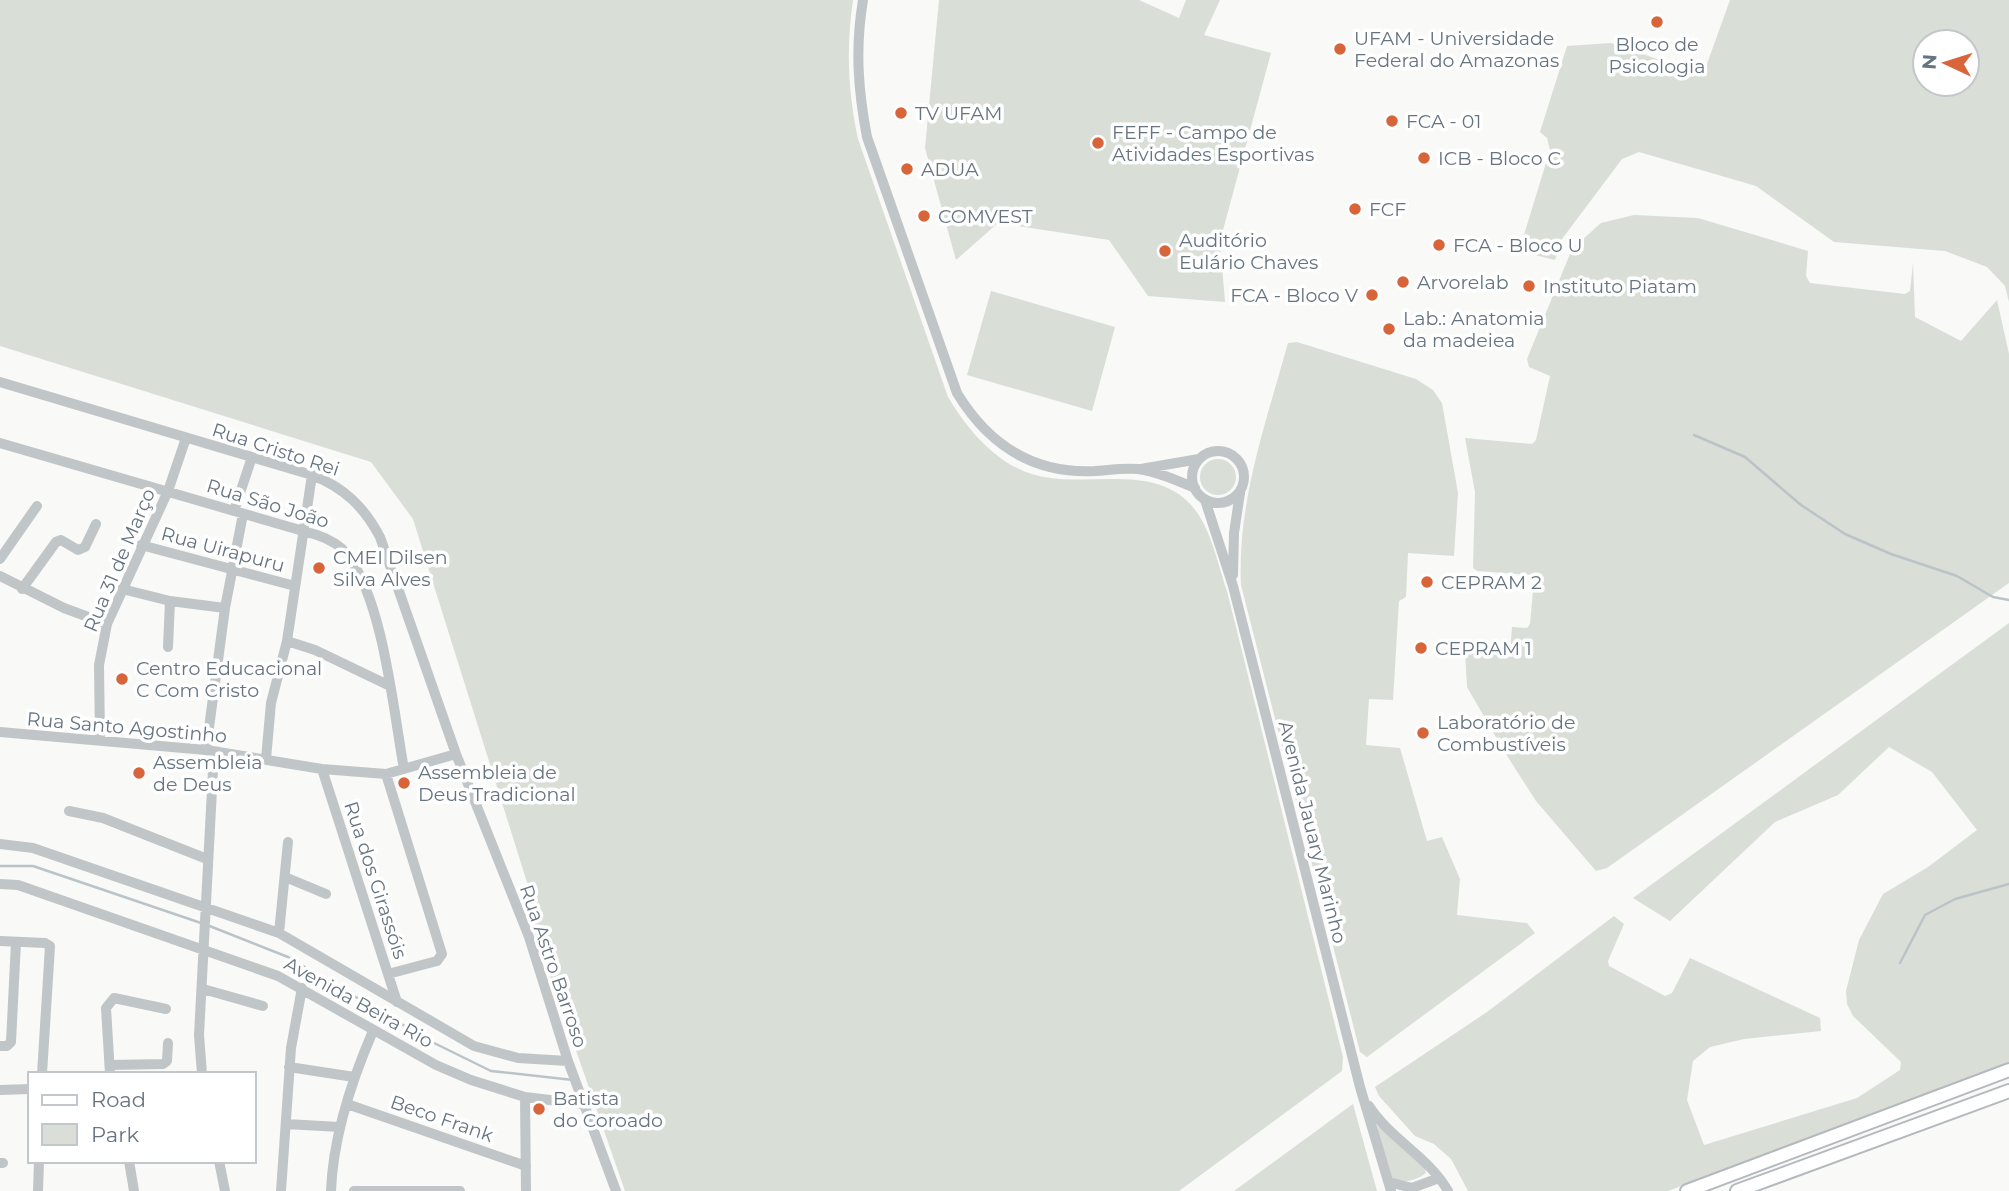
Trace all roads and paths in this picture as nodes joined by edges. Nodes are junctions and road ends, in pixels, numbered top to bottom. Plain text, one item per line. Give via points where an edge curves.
1 (863, 0) edge
2 (0, 383) edge
3 (186, 438) junction
4 (0, 443) edge
5 (252, 457) junction
6 (1199, 459) junction
7 (1139, 470) junction
8 (313, 475) junction
9 (1195, 488) junction
10 (1241, 490) junction
11 (168, 491) junction
12 (1205, 500) junction
13 (37, 506) dead end
14 (239, 513) junction
15 (96, 524) dead end
16 (302, 530) junction
17 (141, 545) junction
18 (0, 559) edge
19 (231, 571) junction
20 (0, 576) edge
21 (295, 586) junction
22 (1233, 586) junction
23 (22, 589) junction
24 (122, 589) junction
25 (170, 601) junction
26 (225, 608) junction
27 (107, 624) junction
28 (286, 641) junction
29 (168, 647) dead end
30 (388, 685) junction
31 (0, 733) edge
32 (100, 741) junction
33 (210, 751) junction
34 (456, 754) junction
35 (266, 759) junction
36 (322, 769) junction
37 (404, 769) junction
38 (386, 774) junction
39 (69, 811) dead end
40 (288, 842) dead end
41 (0, 844) edge
42 (207, 859) junction
43 (285, 877) junction
44 (0, 884) edge
45 (326, 894) dead end
46 (206, 908) junction
47 (279, 933) junction
48 (0, 941) edge
49 (16, 942) junction
50 (205, 949) junction
51 (387, 974) junction
52 (302, 988) junction
53 (203, 989) junction
54 (0, 994) edge
55 (12, 995) junction
56 (397, 1002) junction
57 (263, 1006) dead end
58 (166, 1009) dead end
59 (373, 1031) junction
60 (168, 1043) dead end
61 (0, 1046) edge
62 (568, 1061) junction
63 (289, 1067) junction
64 (110, 1069) edge
65 (2009, 1070) edge
66 (43, 1072) edge
67 (202, 1072) edge
68 (354, 1077) junction
69 (1360, 1087) junction
70 (28, 1089) edge
71 (0, 1090) edge
72 (2009, 1091) edge
73 (525, 1097) junction
74 (347, 1104) junction
75 (583, 1104) junction
76 (286, 1124) junction
77 (340, 1127) junction
78 (38, 1163) edge
79 (129, 1163) edge
80 (219, 1163) edge
81 (526, 1166) junction
82 (1439, 1178) junction
83 (1390, 1186) edge
84 (1410, 1189) edge
85 (38, 1191) edge
86 (134, 1191) edge
87 (225, 1191) edge
88 (281, 1191) edge
89 (331, 1191) edge
90 (354, 1191) edge
91 (460, 1191) edge
92 (526, 1191) edge
93 (616, 1191) edge
94 (1448, 1191) edge
95 (1687, 1191) edge
96 (1737, 1191) edge

1 - 7 street via 856,40 867,137 957,393 992,439 1032,462 1051,469
2 - 3 street, Rua Cristo Rei
3 - 5 street, Rua Cristo Rei
3 - 11 street, Rua 31 de Março
4 - 11 street, Rua São João
5 - 8 street, Rua Cristo Rei
5 - 14 street
6 - 7 street
6 - 9 street via 1193,473
6 - 10 street via 1217,451 1231,454 1242,466
7 - 9 street
8 - 16 street
8 - 34 street, Rua Cristo Rei via 348,494 380,537
9 - 12 street
10 - 12 street via 1229,501
10 - 22 street, Avenida Jauary Marinho
11 - 14 street, Rua São João
11 - 17 street, Rua 31 de Março
12 - 22 street, Avenida Jauary Marinho
13 - 18 street
14 - 16 street, Rua São João
14 - 19 street
15 - 23 street via 85,547 78,550 61,540 56,542
16 - 21 street
16 - 30 street, Rua São João via 335,543 353,563 375,617
17 - 19 street, Rua Uirapuru
17 - 24 street, Rua 31 de Março
19 - 21 street, Rua Uirapuru
19 - 26 street
20 - 23 street
21 - 28 street
22 - 69 street, Avenida Jauary Marinho
23 - 27 street
24 - 25 street
24 - 27 street, Rua 31 de Março
25 - 26 street
25 - 29 street
26 - 33 street
27 - 32 street, Rua 31 de Março via 99,665
28 - 30 street
28 - 35 street via 271,703
30 - 37 street, Rua São João
31 - 32 street, Rua Santo Agostinho
32 - 33 street, Rua Santo Agostinho
33 - 35 street, Rua Santo Agostinho
33 - 42 street
34 - 37 street, Rua Santo Agostinho
34 - 62 street, Rua Astro Barroso via 529,937
35 - 36 street, Rua Santo Agostinho
36 - 38 street, Rua Santo Agostinho
36 - 51 street, Rua dos Girassóis
37 - 38 street, Rua Santo Agostinho
38 - 51 street via 442,954 437,961
39 - 42 street via 103,818
40 - 43 street
41 - 46 street, Avenida Beira Rio via 33,848
42 - 46 street
43 - 45 street
43 - 47 street
44 - 50 street, Avenida Beira Rio via 19,885
46 - 47 street, Avenida Beira Rio
46 - 50 street
47 - 56 street, Avenida Beira Rio
48 - 49 street
49 - 55 street
49 - 66 street via 50,946
50 - 52 street, Avenida Beira Rio
50 - 53 street
51 - 56 street, Rua dos Girassóis
52 - 59 street, Avenida Beira Rio
52 - 63 street
53 - 57 street
53 - 67 street
54 - 55 street
55 - 61 street via 11,1042
56 - 62 street, Avenida Beira Rio via 474,1046 518,1058
58 - 64 street via 114,998 106,1007
59 - 68 street
59 - 73 street, Avenida Beira Rio via 447,1070
60 - 64 street via 163,1064
62 - 75 street, Rua Astro Barroso
63 - 68 street
63 - 76 street
65 - 95 main road
68 - 74 street
69 - 82 street, Avenida Jauary Marinho via 1378,1119
69 - 83 street, Avenida Jauary Marinho
70 - 71 street
72 - 96 main road
73 - 75 street, Avenida Beira Rio
73 - 81 street
74 - 77 street
74 - 81 street, Beco Frank
75 - 93 street, Rua Astro Barroso
76 - 77 street
76 - 88 street
77 - 89 street
78 - 85 street
79 - 86 street
80 - 87 street
81 - 92 street
82 - 84 street
82 - 94 street, Avenida Jauary Marinho
83 - 84 street
90 - 91 street

